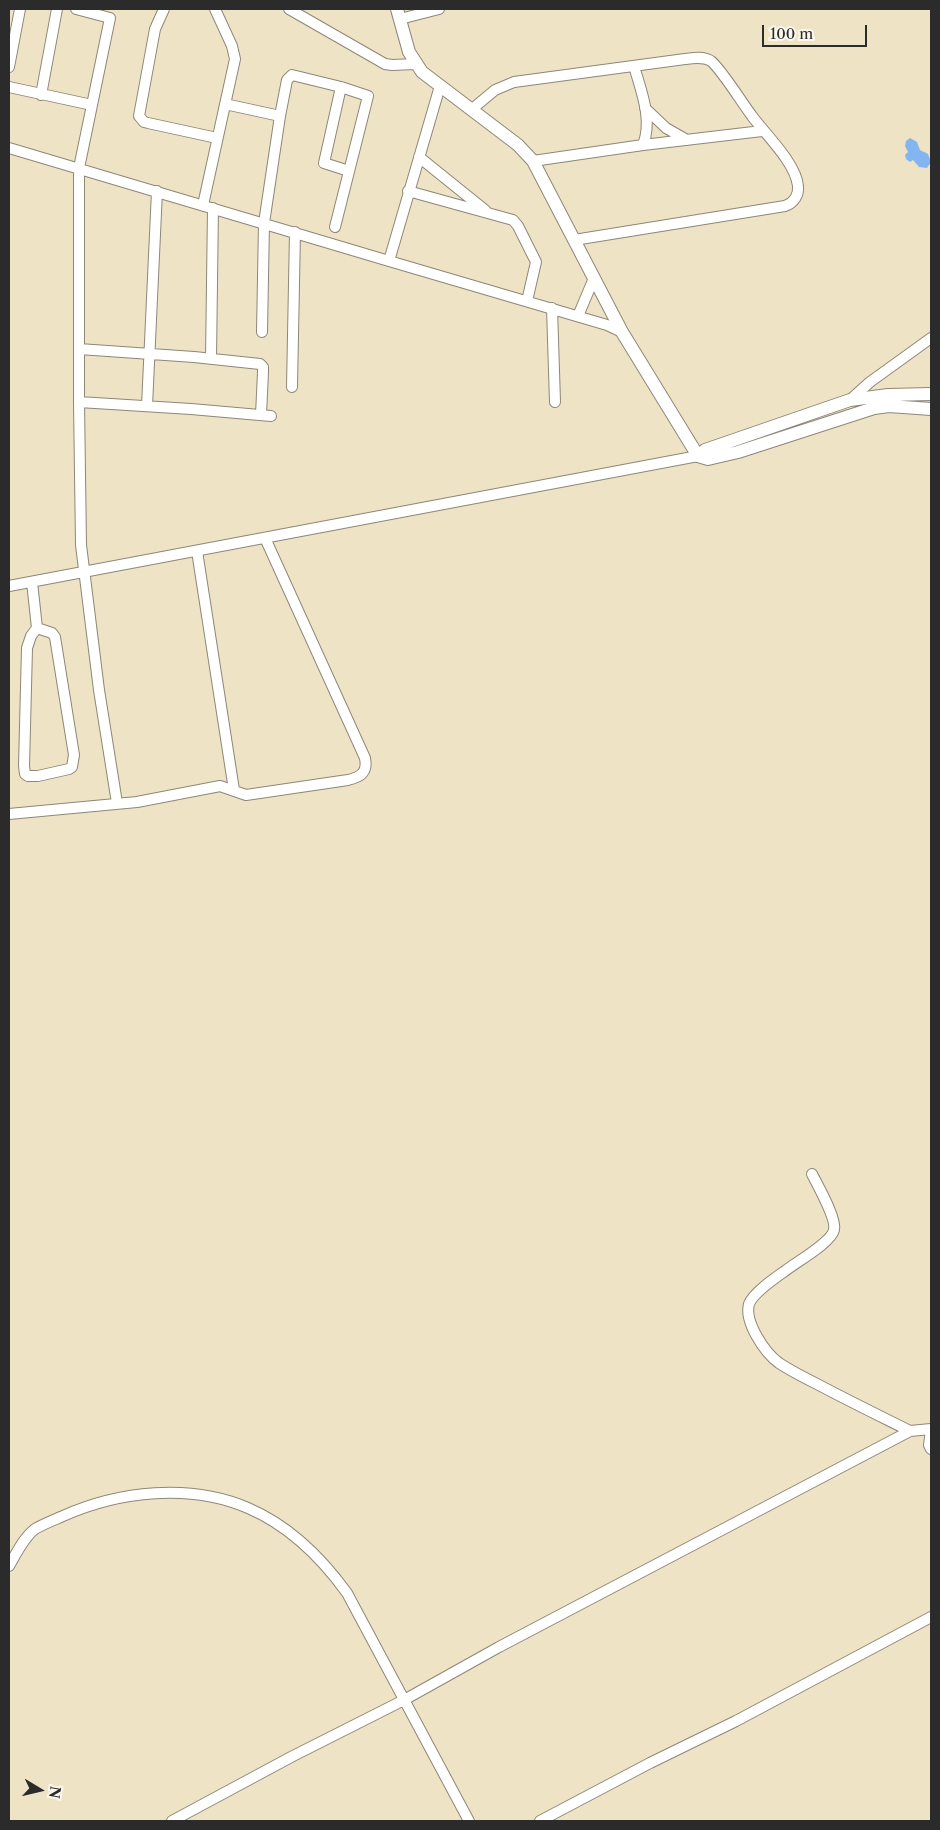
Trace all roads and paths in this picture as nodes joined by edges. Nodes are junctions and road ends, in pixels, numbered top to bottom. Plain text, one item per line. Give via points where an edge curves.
1 (20, 9) edge
2 (57, 9) edge
3 (76, 9) edge
4 (164, 9) edge
5 (215, 9) edge
6 (289, 9) edge
7 (438, 9) edge
8 (398, 14) edge
9 (416, 64) junction
10 (634, 66) junction
11 (9, 67) edge
12 (440, 86) junction
13 (9, 87) edge
14 (341, 87) junction
15 (41, 94) junction
16 (225, 104) junction
17 (92, 105) junction
18 (645, 108) junction
19 (471, 110) junction
20 (280, 116) junction
21 (762, 131) junction
22 (217, 138) junction
23 (687, 140) junction
24 (643, 145) junction
25 (9, 148) edge
26 (418, 157) junction
27 (533, 161) junction
28 (79, 168) junction
29 (349, 171) junction
30 (157, 191) junction
31 (408, 191) junction
32 (203, 205) junction
33 (213, 208) junction
34 (489, 213) junction
35 (264, 222) junction
36 (335, 227) dead end
37 (294, 232) junction
38 (574, 240) junction
39 (389, 261) junction
40 (594, 278) junction
41 (527, 301) junction
42 (552, 308) junction
43 (578, 316) junction
44 (262, 332) dead end
45 (622, 332) junction
46 (931, 338) edge
47 (78, 349) junction
48 (149, 354) junction
49 (212, 358) junction
50 (292, 387) dead end
51 (931, 394) edge
52 (850, 400) junction
53 (79, 402) junction
54 (555, 402) dead end
55 (147, 406) junction
56 (931, 409) edge
57 (698, 456) junction
58 (264, 538) junction
59 (197, 551) junction
60 (84, 572) junction
61 (32, 582) junction
62 (9, 586) edge
63 (37, 628) junction
64 (234, 790) junction
65 (116, 803) junction
66 (9, 814) edge
67 (812, 1174) dead end
68 (931, 1430) edge
69 (910, 1431) junction
70 (931, 1449) edge
71 (9, 1566) edge
72 (931, 1617) edge
73 (404, 1700) junction
74 (172, 1821) edge
75 (469, 1821) edge
76 (540, 1821) edge

1 - 11 street
2 - 15 street
3 - 17 street via 110,18
4 - 22 street via 155,29 139,116 144,122
5 - 16 street via 234,55
6 - 9 street via 385,64
7 - 8 street
8 - 9 main road via 409,52
9 - 12 main road
10 - 18 street
10 - 19 street via 514,82 495,90
10 - 21 street via 707,59 715,65
12 - 19 main road
12 - 26 street
13 - 15 street
14 - 20 street via 290,76
14 - 29 street via 324,163
14 - 29 street via 368,98
15 - 17 street
16 - 20 street
16 - 22 street
17 - 28 street
18 - 23 street via 666,128
18 - 24 street via 647,130
19 - 27 main road via 518,145
20 - 35 street
21 - 23 street
21 - 38 street via 773,141 797,180 797,196 791,204
22 - 32 street
23 - 24 street
24 - 27 street
25 - 28 street
26 - 31 street
26 - 34 street
27 - 38 main road
28 - 30 street
28 - 47 street
29 - 36 street
30 - 32 street
30 - 48 street
31 - 34 street
31 - 39 street
32 - 33 street
33 - 35 street
33 - 49 street
34 - 41 street via 513,220 536,258
35 - 37 street
35 - 44 street
37 - 39 street
37 - 50 street
38 - 40 main road
39 - 41 street
40 - 43 street
40 - 45 main road
41 - 42 street
42 - 43 street
42 - 54 street
43 - 45 street
45 - 57 main road
46 - 52 street
47 - 48 street
47 - 53 street
48 - 49 street
48 - 55 street
49 - 55 street via 262,365 266,416
51 - 52 main road via 888,394
52 - 57 main road via 705,450
53 - 55 street
53 - 60 street
56 - 57 main road via 874,408 738,452 708,458
57 - 58 street
58 - 59 street
58 - 64 street via 366,765 363,774 348,780 246,795
59 - 60 street
59 - 64 street
60 - 61 street
60 - 65 street
61 - 62 street
61 - 63 street
63 - 63 street via 27,648 24,766 25,774 31,777 69,769 74,762 55,638 52,633
64 - 65 street via 220,786
65 - 66 street
67 - 69 street via 834,1221 834,1232 752,1298 749,1318 763,1347 778,1363
68 - 69 street
68 - 70 street via 928,1444
69 - 73 street
71 - 73 street via 34,1530 71,1512 105,1502 136,1496 178,1494 239,1504 280,1525 311,1550 330,1571 347,1593
72 - 76 street
73 - 74 street
73 - 75 street

